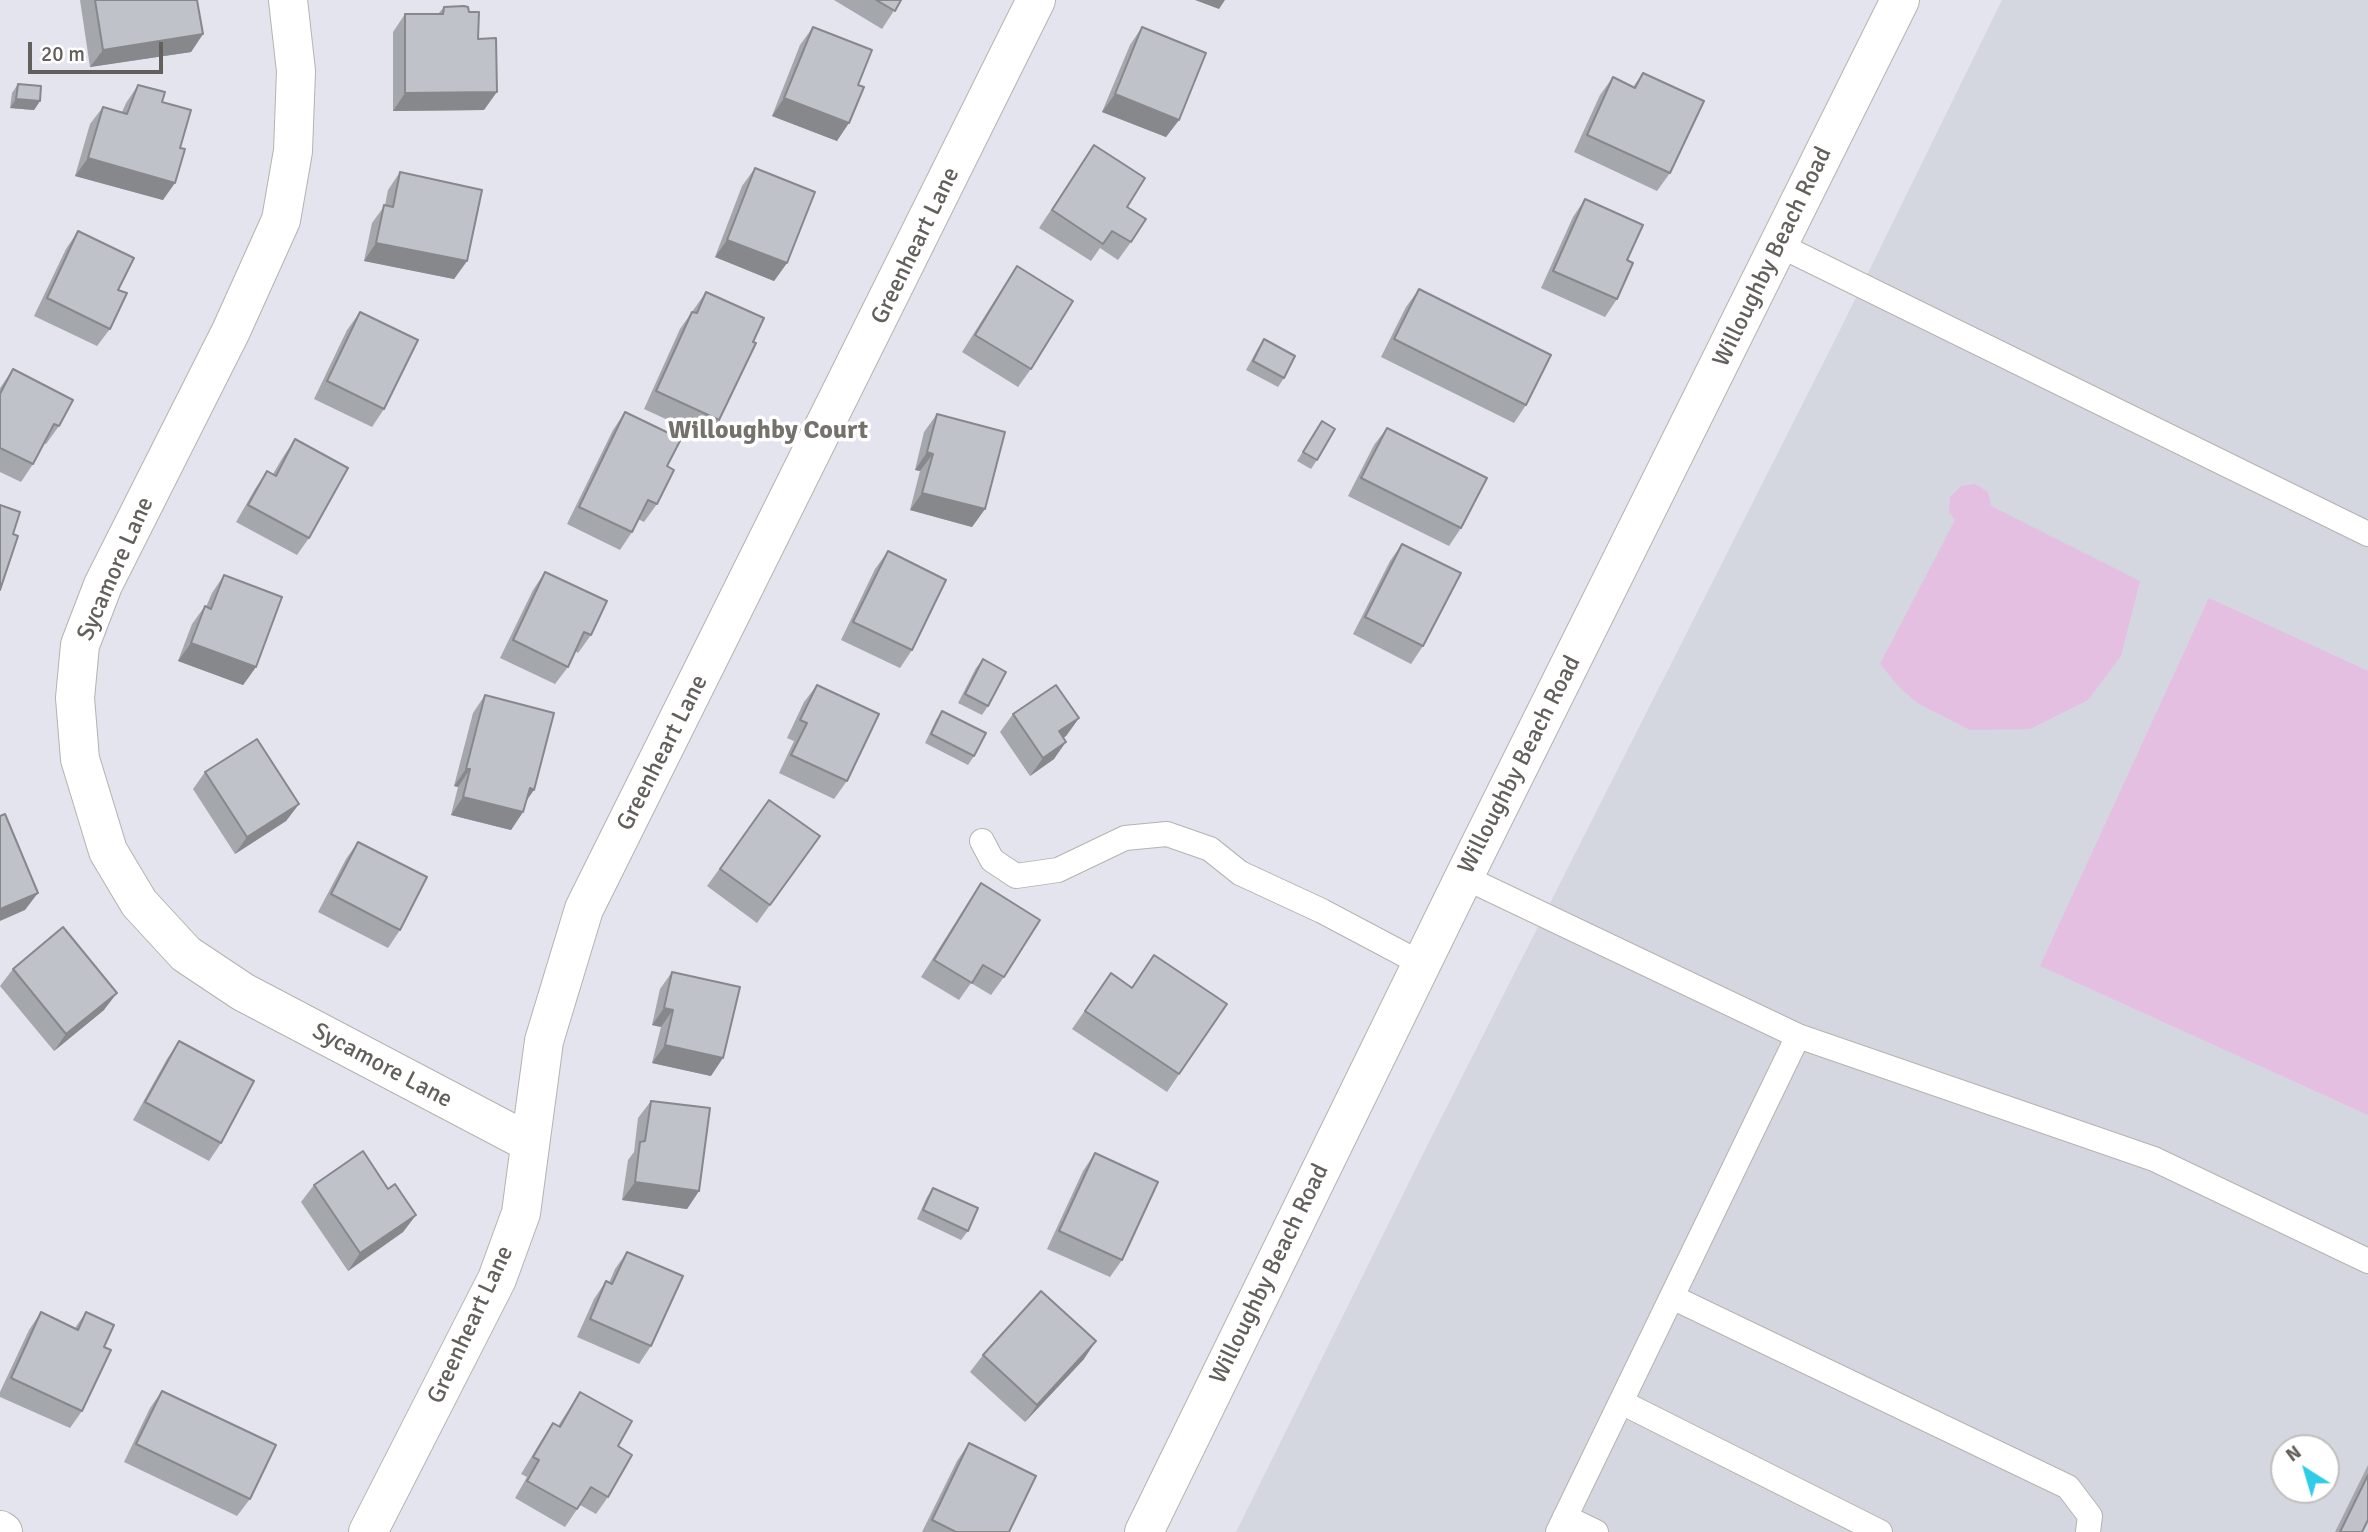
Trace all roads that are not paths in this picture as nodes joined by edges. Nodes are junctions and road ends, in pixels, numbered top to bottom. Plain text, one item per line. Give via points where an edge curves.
1 (288, 0) edge
2 (1036, 0) edge
3 (1900, 0) edge
4 (1779, 244) junction
5 (2368, 534) edge
6 (982, 841) dead end
7 (1464, 877) junction
8 (1422, 964) junction
9 (1798, 1035) junction
10 (530, 1143) junction
11 (2368, 1261) edge
12 (1672, 1297) junction
13 (1621, 1402) junction
14 (1562, 1524) edge
15 (368, 1532) edge
16 (1144, 1532) edge
17 (1596, 1532) edge
18 (1880, 1532) edge
19 (2088, 1532) edge

1 - 10 street, Sycamore Lane via 296,71 293,151 281,220 231,331 103,585 80,645 75,698 80,759 108,851 139,903 186,954 243,992
2 - 10 street, Greenheart Lane via 584,909 544,1041
3 - 4 street, Willoughby Beach Road
4 - 5 lane
4 - 7 street, Willoughby Beach Road
6 - 8 lane via 992,860 1016,876 1058,870 1125,838 1167,834 1210,849 1240,873
7 - 8 street, Willoughby Beach Road
7 - 9 lane
8 - 16 street, Willoughby Beach Road
9 - 11 lane via 2154,1160
9 - 12 lane
10 - 15 street, Greenheart Lane via 521,1213 497,1279
12 - 13 lane
12 - 19 lane via 2068,1487 2090,1516
13 - 14 lane
13 - 18 lane
14 - 17 lane

